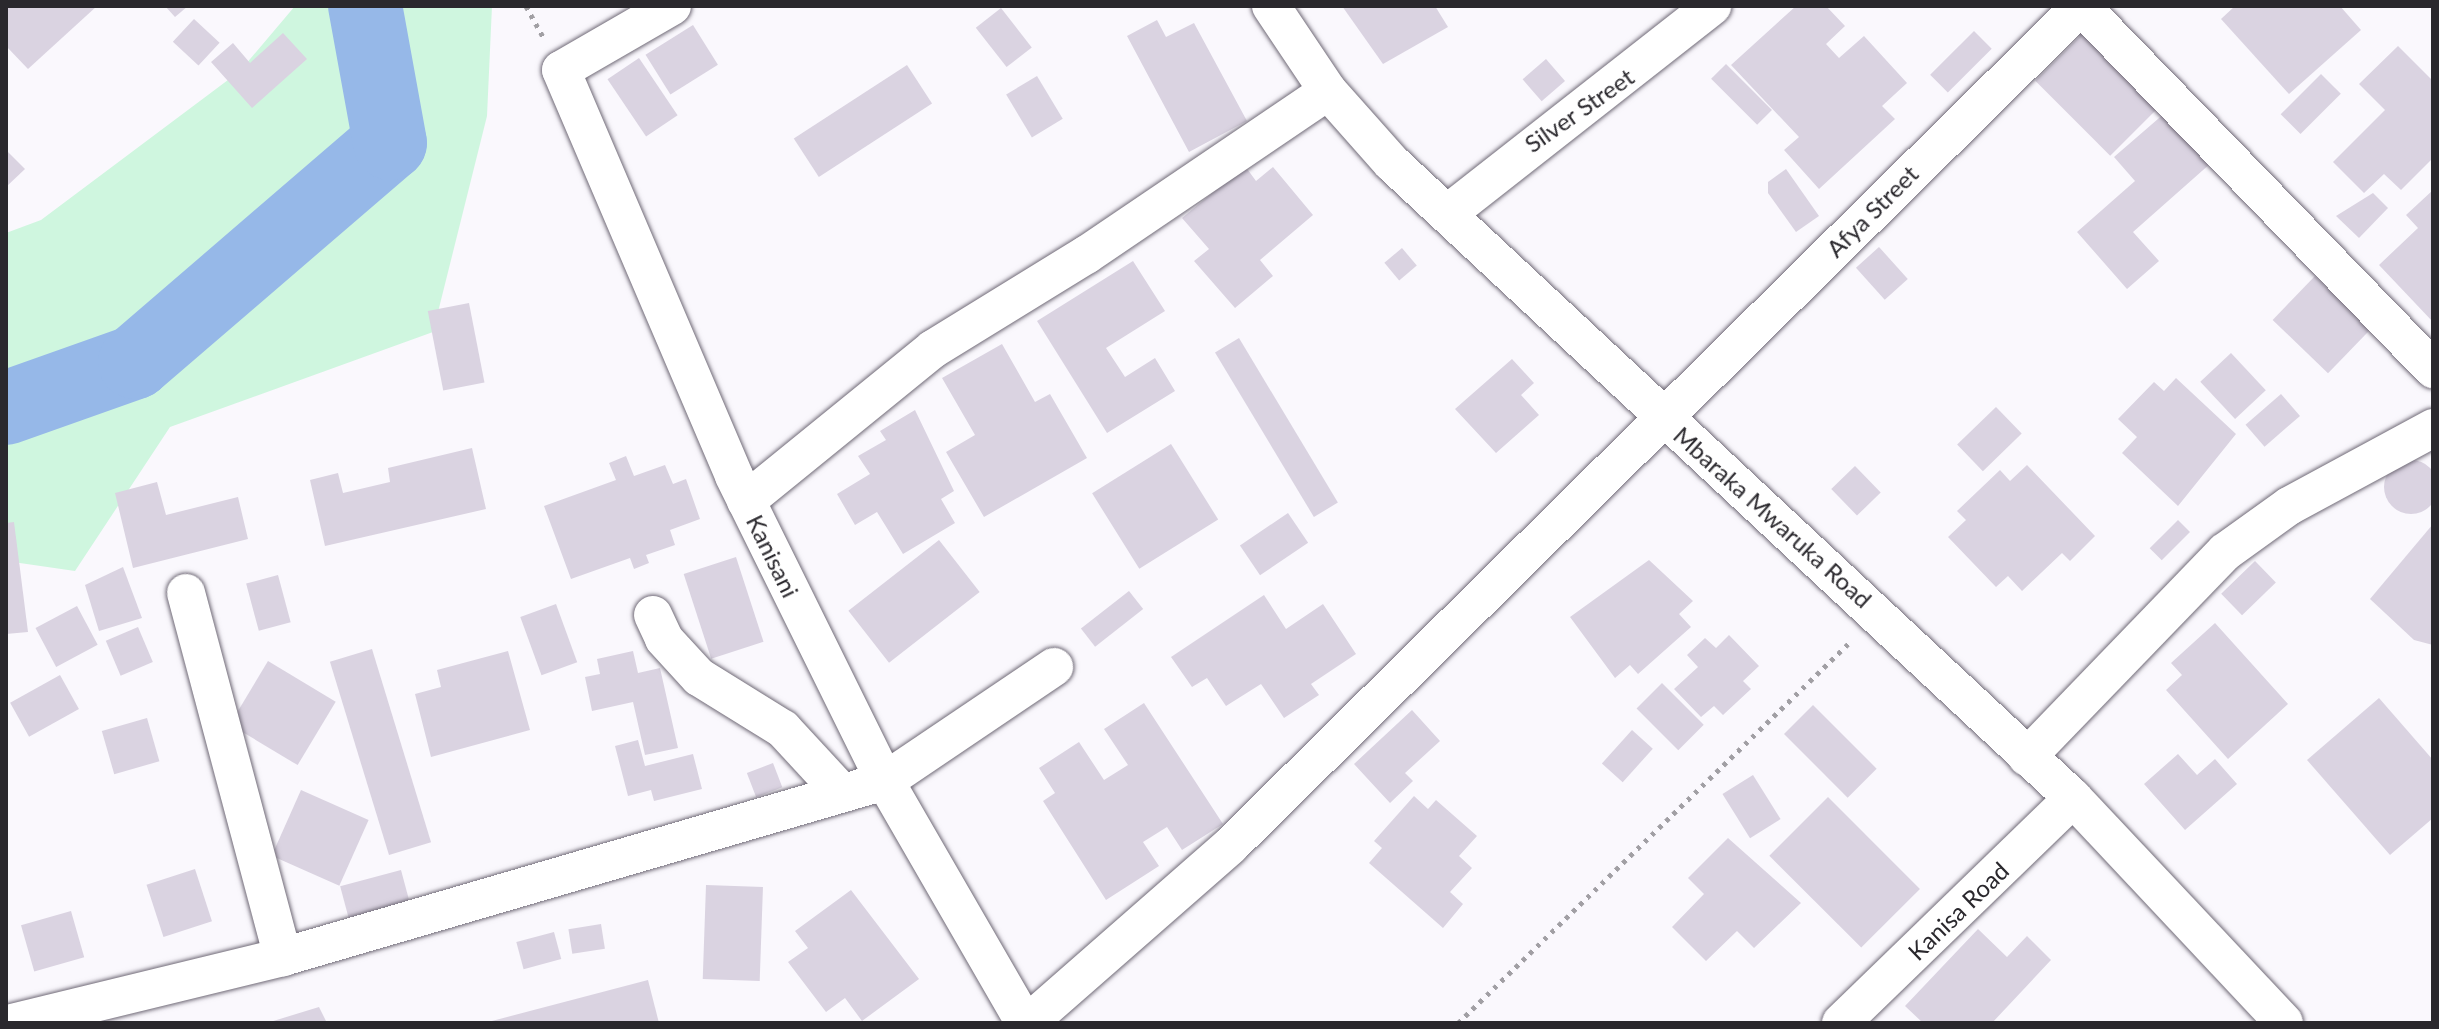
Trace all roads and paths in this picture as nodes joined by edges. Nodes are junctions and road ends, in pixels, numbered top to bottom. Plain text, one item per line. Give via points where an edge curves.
1 (672, 6) edge
2 (1271, 6) edge
3 (1712, 6) edge
4 (2081, 6) edge
5 (1328, 91) junction
6 (1447, 214) junction
7 (2433, 369) edge
8 (1663, 417) junction
9 (2433, 428) edge
10 (746, 501) junction
11 (186, 593) dead end
12 (1880, 614) junction
13 (653, 615) dead end
14 (1054, 667) dead end
15 (2027, 757) junction
16 (885, 781) junction
17 (842, 793) junction
18 (2073, 798) junction
19 (283, 957) junction
20 (12, 1023) edge
21 (1026, 1023) edge
22 (1458, 1023) edge
23 (1841, 1023) edge
24 (2284, 1023) edge

1 - 10 street, Kanisani via 561,70 635,257
2 - 5 street, Mbaraka Mwaruka Road
3 - 6 street, Silver Street
4 - 7 street
4 - 8 street, Afya Street
5 - 6 street, Mbaraka Mwaruka Road
5 - 10 street via 1086,255 933,349
6 - 8 street, Mbaraka Mwaruka Road
8 - 12 street, Mbaraka Mwaruka Road
8 - 21 street, Afya Street via 1230,846
9 - 15 street via 2289,506 2225,552
10 - 16 street, Kanisani
11 - 19 street
12 - 15 street, Mbaraka Mwaruka Road
12 - 22 path
13 - 17 street via 664,639 699,677 783,729
14 - 16 street
15 - 18 street, Mbaraka Mwaruka Road
16 - 17 street
16 - 21 street, Kanisani
17 - 19 street
18 - 23 street, Kanisa Road
18 - 24 street, Mbaraka Mwaruka Road
19 - 20 street

